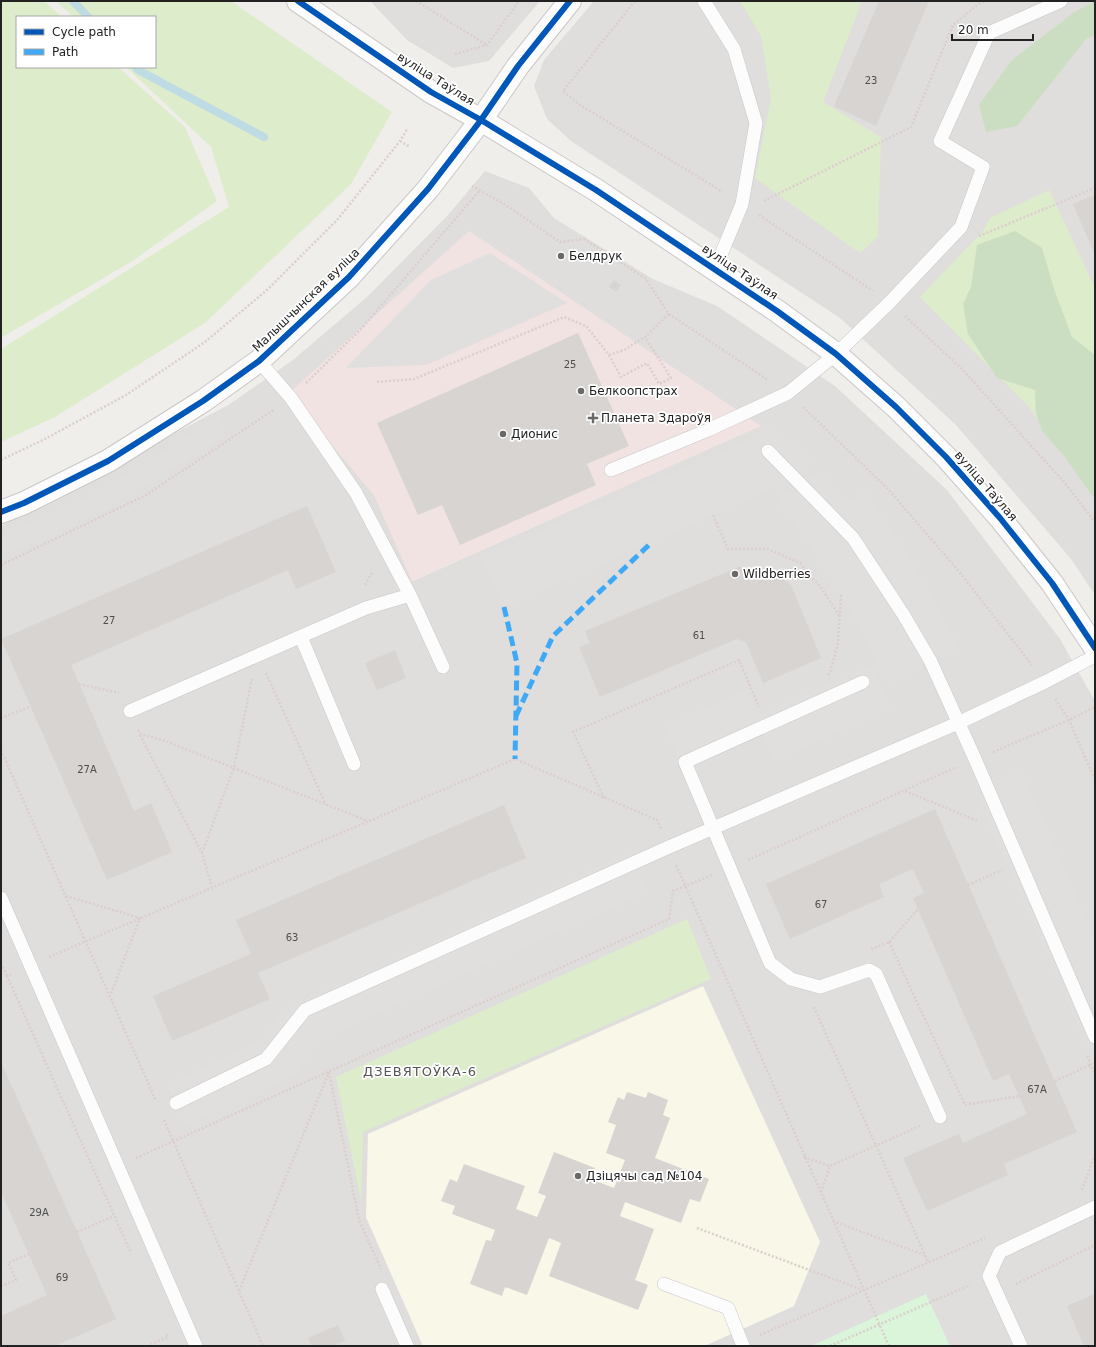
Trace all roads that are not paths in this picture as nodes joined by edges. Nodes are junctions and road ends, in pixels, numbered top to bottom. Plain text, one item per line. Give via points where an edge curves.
1 (298, 1) edge
2 (570, 1) edge
3 (704, 1) edge
4 (1061, 1) edge
5 (481, 120) junction
6 (715, 269) junction
7 (836, 354) junction
8 (259, 361) junction
9 (768, 451) dead end
10 (611, 470) dead end
11 (1, 512) edge
12 (410, 596) junction
13 (301, 637) junction
14 (1095, 648) edge
15 (1095, 656) edge
16 (443, 667) dead end
17 (863, 682) dead end
18 (130, 711) road end
19 (958, 723) junction
20 (354, 764) dead end
21 (713, 829) junction
22 (1, 898) edge
23 (1095, 1037) edge
24 (176, 1103) dead end
25 (940, 1117) road end
26 (1095, 1207) edge
27 (664, 1284) dead end
28 (382, 1289) dead end
29 (742, 1344) edge
30 (196, 1346) edge
31 (407, 1346) edge
32 (1021, 1346) edge

1 - 5 street, вуліца Таўлая via 431,92
2 - 5 street, Малышчынская вуліца via 518,66
3 - 6 lane via 734,49 756,123 745,206
4 - 7 lane via 989,33 940,141 983,167 960,227 890,302
5 - 6 street, вуліца Таўлая via 596,190
5 - 8 street, Малышчынская вуліца via 428,189 348,277
6 - 7 street, вуліца Таўлая
7 - 10 lane via 788,393 708,430
7 - 14 street, вуліца Таўлая via 896,407 956,468 1052,583
8 - 11 street, Малышчынская вуліца via 203,401 108,460
8 - 12 lane via 291,398 356,493
9 - 19 lane via 853,538 930,660
12 - 13 lane via 366,608
12 - 16 lane
13 - 18 lane
13 - 20 lane
15 - 19 lane
17 - 21 lane via 685,762
19 - 21 lane
19 - 23 lane
21 - 24 lane via 305,1010 266,1059
21 - 25 lane via 770,963 791,979 820,987 868,970 876,974
22 - 30 lane
26 - 32 lane via 1000,1252 989,1276
27 - 29 lane via 728,1308
28 - 31 lane

